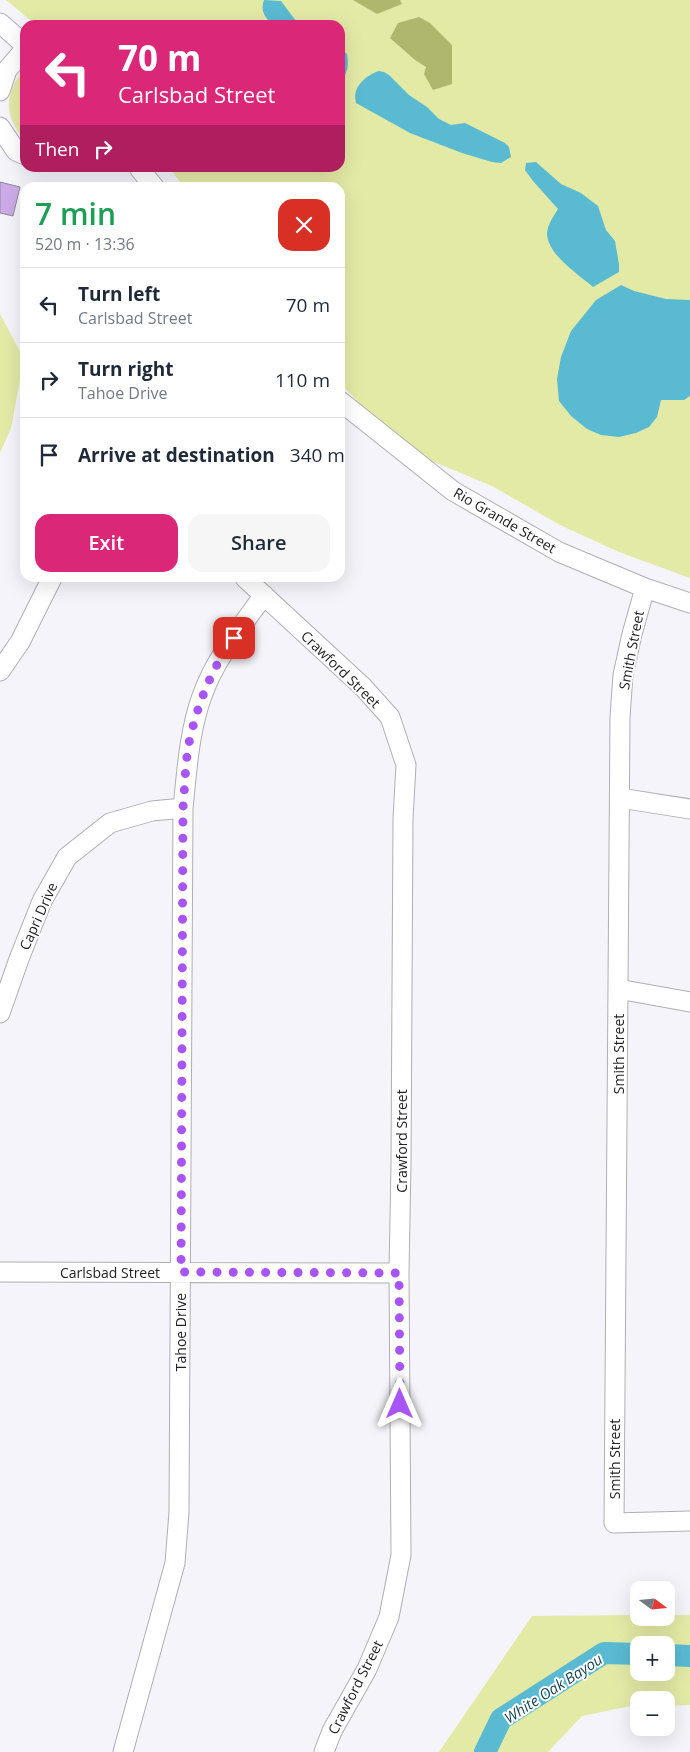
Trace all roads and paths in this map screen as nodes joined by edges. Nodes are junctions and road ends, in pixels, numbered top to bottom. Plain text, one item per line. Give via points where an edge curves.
1 (0, 24) edge
2 (20, 42) edge
3 (20, 53) edge
4 (0, 91) edge
5 (0, 127) edge
6 (20, 153) edge
7 (142, 172) edge
8 (151, 182) edge
9 (345, 405) edge
10 (50, 582) edge
11 (249, 582) edge
12 (645, 588) junction
13 (264, 596) junction
14 (690, 603) edge
15 (0, 671) edge
16 (620, 798) junction
17 (183, 808) junction
18 (690, 809) edge
19 (618, 989) junction
20 (690, 1002) edge
21 (0, 1013) edge
22 (0, 1272) edge
23 (181, 1272) junction
24 (399, 1273) junction
25 (690, 1521) edge
26 (123, 1752) edge
27 (324, 1752) edge

1 - 2 street
3 - 4 street via 7,70
5 - 6 street
7 - 8 street
9 - 12 street, Rio Grande Street via 453,490 559,552
10 - 15 street via 20,642
11 - 13 street, Crawford Street
12 - 14 street, Rio Grande Street
12 - 16 street, Smith Street via 623,675
13 - 17 street, Tahoe Drive via 223,652 202,695 189,744
13 - 24 street, Crawford Street via 363,686 390,718 406,765
16 - 18 street
16 - 19 street, Smith Street
17 - 21 street, Capri Drive via 152,811 110,823 67,857 42,901
17 - 23 street, Tahoe Drive
19 - 20 street
19 - 25 street, Smith Street via 614,1523
22 - 23 street, Carlsbad Street
23 - 24 street, Carlsbad Street
23 - 26 street, Tahoe Drive via 179,1512 175,1563
24 - 27 street, Crawford Street via 401,1555 389,1617 367,1669

